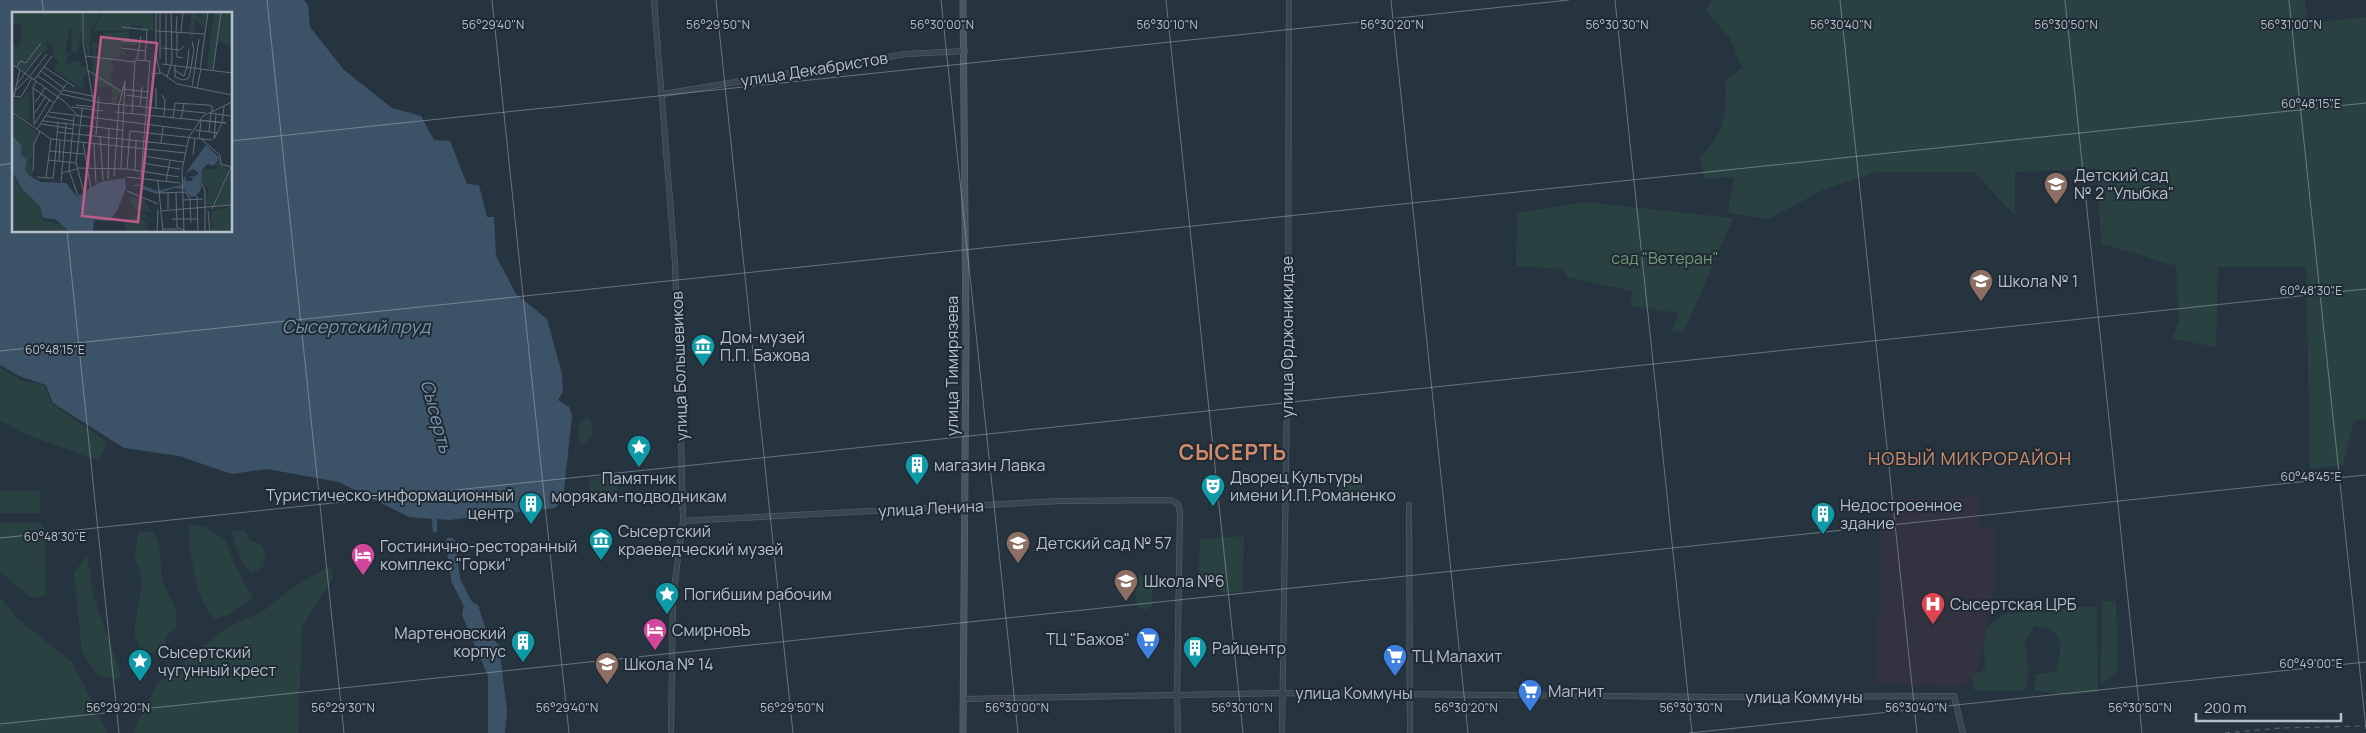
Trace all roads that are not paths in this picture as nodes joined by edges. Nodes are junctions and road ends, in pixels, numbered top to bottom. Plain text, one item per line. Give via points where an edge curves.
1 (654, 0) edge
2 (963, 0) edge
3 (1289, 0) edge
4 (965, 51) junction
5 (663, 94) junction
6 (1410, 505) dead end
7 (964, 507) junction
8 (684, 521) junction
9 (1282, 693) junction
10 (1411, 694) junction
11 (1176, 695) junction
12 (963, 699) junction
13 (671, 733) edge
14 (963, 733) edge
15 (1178, 733) edge
16 (1282, 733) edge
17 (1410, 733) edge
18 (1963, 733) edge

1 - 5 street, улица Большевиков
2 - 4 main road, улица Тимирязева
3 - 9 street, улица Орджоникидзе via 1287,482
4 - 5 street, улица Декабристов via 906,54
4 - 7 main road, улица Тимирязева
5 - 8 street, улица Большевиков via 675,263
6 - 10 street
7 - 8 street, улица Ленина
7 - 11 street, улица Ленина via 1097,500 1171,500 1178,504
7 - 12 main road, улица Тимирязева
8 - 13 street, улица Большевиков via 674,596
9 - 10 street, улица Коммуны
9 - 11 street, улица Коммуны
9 - 16 street, улица Орджоникидзе
10 - 17 street
10 - 18 street, улица Коммуны via 1954,696
11 - 12 street, улица Коммуны
11 - 15 street
12 - 14 main road, улица Тимирязева

